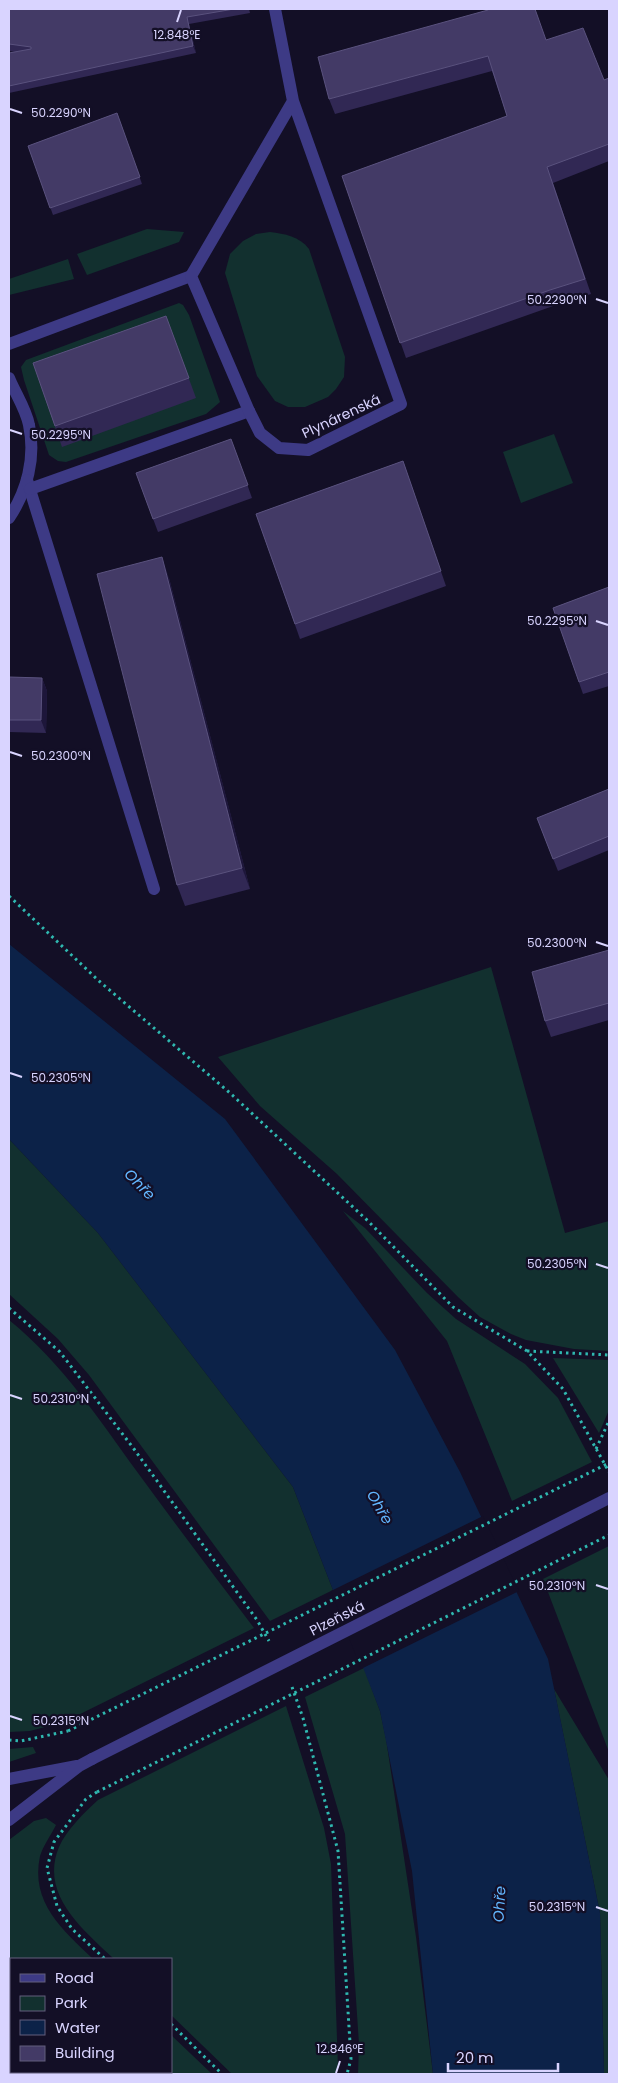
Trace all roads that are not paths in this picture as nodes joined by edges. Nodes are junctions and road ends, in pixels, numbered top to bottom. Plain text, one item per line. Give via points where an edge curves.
1 (275, 9) edge
2 (293, 101) junction
3 (191, 276) junction
4 (9, 344) edge
5 (9, 378) edge
6 (248, 411) junction
7 (29, 484) junction
8 (9, 518) edge
9 (154, 889) dead end
10 (609, 1498) edge
11 (79, 1766) junction
12 (9, 1779) edge
13 (9, 1820) edge

1 - 2 street, Plynárenská
2 - 3 street
2 - 6 street, Plynárenská via 401,404 308,450 279,448 260,433
3 - 4 street
3 - 6 street, Plynárenská
5 - 7 street via 29,424 32,453
6 - 7 street
7 - 8 street
7 - 9 street
10 - 11 street, Plzeňská, bridge
11 - 12 street, Plzeňská
11 - 13 street, Plzeňská

